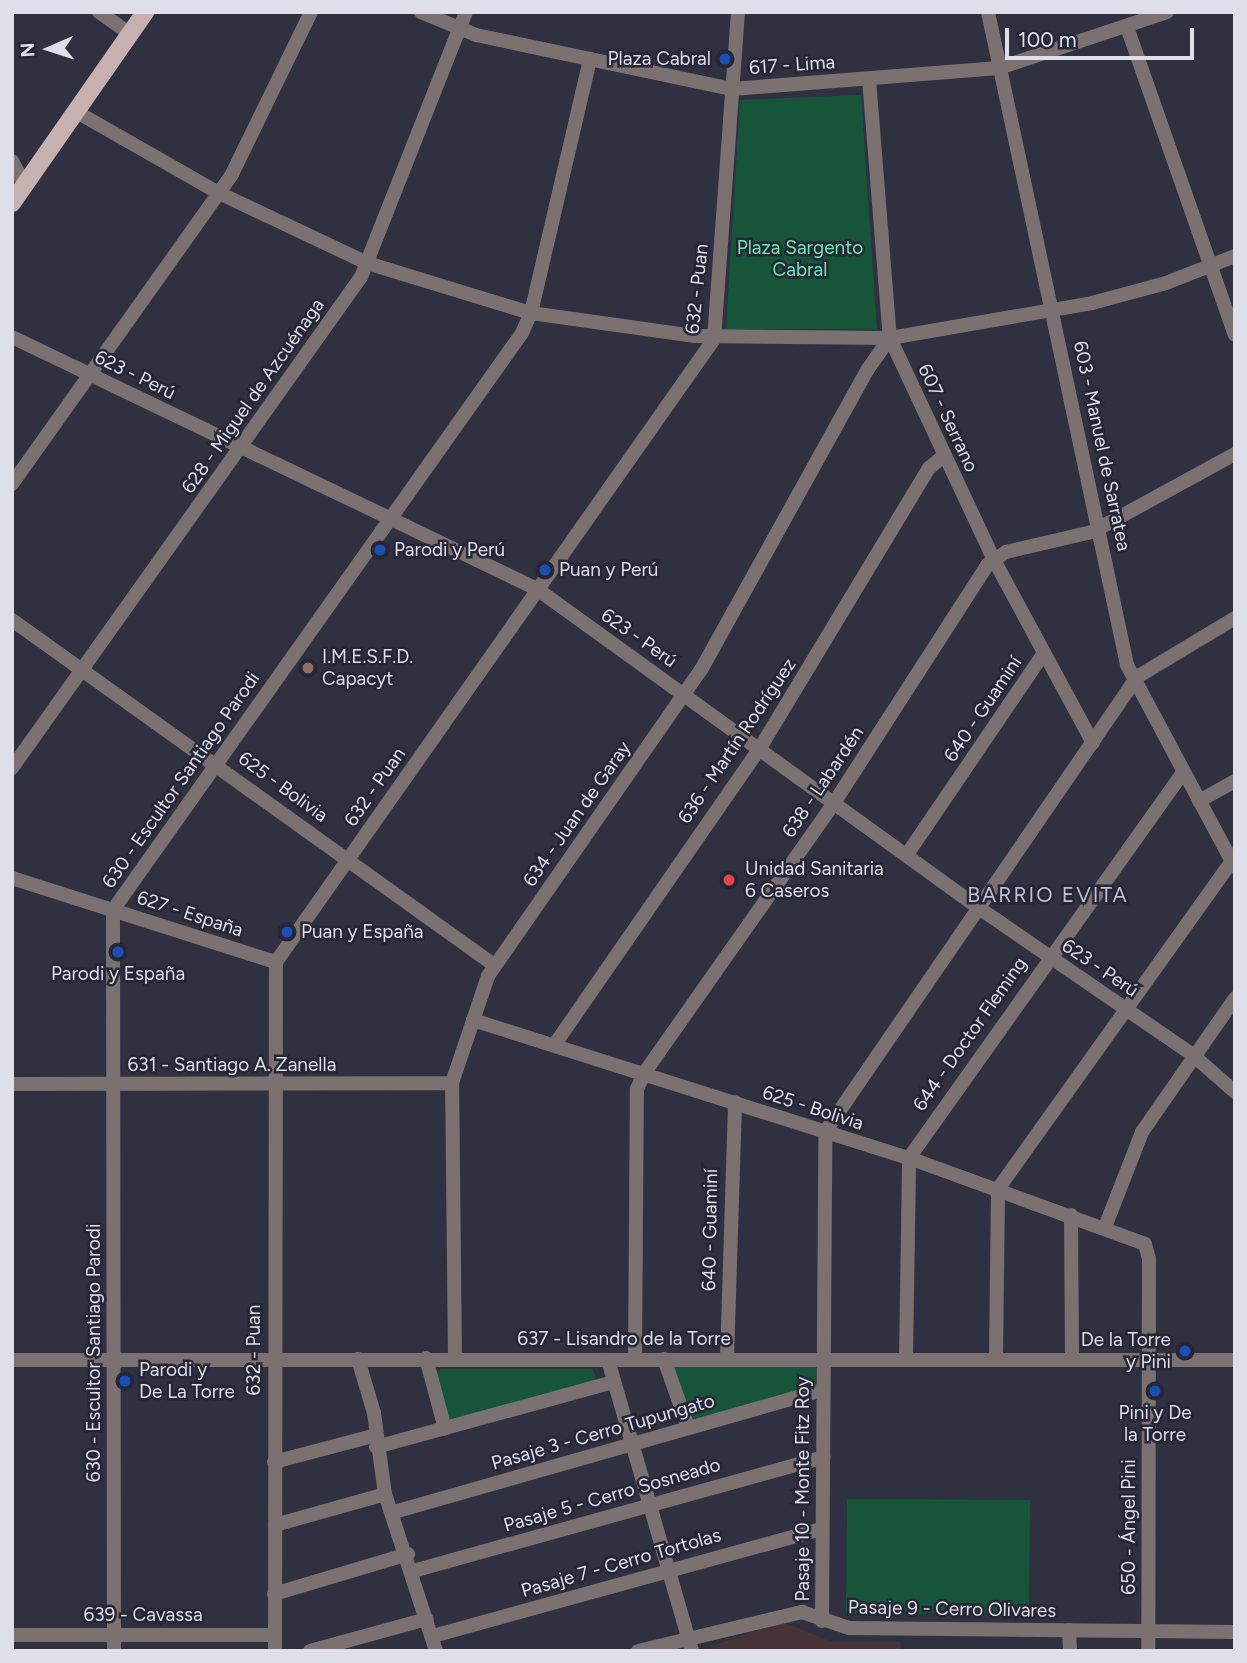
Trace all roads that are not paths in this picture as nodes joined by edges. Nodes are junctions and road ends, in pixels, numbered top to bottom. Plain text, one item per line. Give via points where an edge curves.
1 (99, 12) edge
2 (145, 12) edge
3 (311, 12) edge
4 (421, 12) edge
5 (466, 12) edge
6 (738, 12) edge
7 (988, 12) edge
8 (1167, 12) edge
9 (1127, 27) junction
10 (459, 30) junction
11 (130, 34) junction
12 (590, 59) junction
13 (999, 68) junction
14 (869, 79) junction
15 (732, 89) junction
16 (75, 111) junction
17 (12, 161) edge
18 (25, 185) junction
19 (219, 193) junction
20 (12, 202) edge
21 (1235, 256) edge
22 (367, 263) junction
23 (1209, 268) junction
24 (1053, 310) junction
25 (531, 313) junction
26 (1235, 335) edge
27 (12, 337) edge
28 (714, 338) junction
29 (890, 338) junction
30 (90, 374) junction
31 (240, 448) junction
32 (1235, 454) edge
33 (943, 456) junction
34 (12, 484) edge
35 (388, 519) junction
36 (1101, 528) junction
37 (993, 560) junction
38 (537, 589) junction
39 (1235, 618) edge
40 (12, 620) edge
41 (1042, 656) junction
42 (82, 670) junction
43 (1134, 683) junction
44 (685, 694) junction
45 (1093, 743) junction
46 (760, 748) junction
47 (217, 762) junction
48 (12, 768) edge
49 (1183, 773) junction
50 (1235, 781) edge
51 (1199, 801) junction
52 (834, 803) junction
53 (908, 853) junction
54 (349, 857) junction
55 (1233, 864) edge
56 (12, 878) edge
57 (979, 908) junction
58 (113, 910) junction
59 (1048, 957) junction
60 (276, 962) junction
61 (494, 965) junction
62 (1235, 998) edge
63 (1124, 1007) junction
64 (473, 1020) junction
65 (555, 1044) junction
66 (1194, 1056) junction
67 (645, 1072) junction
68 (452, 1083) junction
69 (12, 1084) edge
70 (111, 1085) junction
71 (273, 1085) junction
72 (1235, 1092) edge
73 (735, 1102) junction
74 (825, 1132) junction
75 (909, 1158) junction
76 (998, 1189) junction
77 (1071, 1215) junction
78 (1105, 1227) junction
79 (1138, 1241) joint
80 (822, 1357) junction
81 (906, 1357) junction
82 (996, 1357) junction
83 (426, 1358) junction
84 (114, 1359) junction
85 (273, 1359) junction
86 (358, 1359) junction
87 (455, 1359) junction
88 (664, 1359) junction
89 (727, 1359) junction
90 (1072, 1359) junction
91 (12, 1360) edge
92 (608, 1360) junction
93 (635, 1360) junction
94 (1150, 1360) junction
95 (1235, 1360) edge
96 (613, 1382) junction
97 (823, 1390) junction
98 (688, 1427) junction
99 (445, 1429) junction
100 (376, 1441) junction
101 (630, 1443) junction
102 (822, 1457) junction
103 (274, 1462) junction
104 (385, 1494) junction
105 (648, 1504) junction
106 (394, 1512) junction
107 (275, 1525) junction
108 (821, 1529) junction
109 (408, 1555) junction
110 (669, 1568) junction
111 (413, 1571) junction
112 (274, 1594) junction
113 (428, 1619) junction
114 (822, 1620) junction
115 (1069, 1630) junction
116 (1148, 1631) junction
117 (1235, 1632) edge
118 (114, 1634) junction
119 (12, 1635) edge
120 (274, 1635) junction
121 (435, 1644) edge
122 (691, 1644) edge
123 (114, 1651) edge
124 (275, 1651) edge
125 (310, 1651) edge
126 (638, 1651) edge
127 (1070, 1651) edge
128 (1148, 1651) edge

1 - 11 street
2 - 11 main road
3 - 19 street via 241,158
4 - 10 street, 617 - Lima
5 - 10 street, 628 - Miguel de Azcuénaga
6 - 15 street, 632 - Puan
7 - 13 street, 603 - Manuel de Sarratea
8 - 9 street, 617 - Lima
9 - 13 street, 617 - Lima
9 - 23 street
10 - 12 street, 617 - Lima
10 - 22 street, 628 - Miguel de Azcuénaga
11 - 16 main road
12 - 15 street, 617 - Lima
12 - 25 street, 630 - Escultor Santiago Parodi
13 - 14 street, 617 - Lima
13 - 24 street, 603 - Manuel de Sarratea
14 - 15 street, 617 - Lima
14 - 29 street, 607 - Serrano
15 - 28 street, 632 - Puan
16 - 18 main road
16 - 19 street
17 - 18 street
18 - 20 main road
19 - 22 street
19 - 30 street
21 - 23 street
22 - 25 street
22 - 31 street, 628 - Miguel de Azcuénaga
23 - 24 street
23 - 26 street
24 - 29 street
24 - 36 street, 603 - Manuel de Sarratea
25 - 28 street
25 - 35 street, 630 - Escultor Santiago Parodi via 522,333
27 - 30 street, 623 - Perú
28 - 29 street
28 - 38 street, 632 - Puan
29 - 33 street, 607 - Serrano
29 - 44 street, 634 - Juan de Garay via 868,369
30 - 31 street, 623 - Perú
30 - 34 street
31 - 35 street, 623 - Perú
31 - 42 street, 628 - Miguel de Azcuénaga
32 - 36 street
33 - 37 street, 607 - Serrano
33 - 46 street, 636 - Martín Rodríguez via 929,468
35 - 38 street, 623 - Perú
35 - 47 street, 630 - Escultor Santiago Parodi
36 - 37 street via 1006,552
36 - 43 street, 603 - Manuel de Sarratea
37 - 41 street, 607 - Serrano
37 - 52 street, 638 - Labardén
38 - 44 street, 623 - Perú
38 - 54 street, 632 - Puan
39 - 43 street via 1144,670
40 - 42 street, 625 - Bolivia
41 - 45 street, 607 - Serrano
41 - 53 street, 640 - Guaminí
42 - 47 street, 625 - Bolivia
42 - 48 street, 628 - Miguel de Azcuénaga
43 - 45 street
43 - 49 street, 603 - Manuel de Sarratea
44 - 46 street, 623 - Perú
44 - 61 street, 634 - Juan de Garay
45 - 57 street
46 - 52 street, 623 - Perú
46 - 65 street, 636 - Martín Rodríguez
47 - 54 street, 625 - Bolivia
47 - 58 street, 630 - Escultor Santiago Parodi
49 - 51 street, 603 - Manuel de Sarratea
49 - 59 street, 644 - Doctor Fleming
50 - 51 street
51 - 55 street, 603 - Manuel de Sarratea
52 - 53 street, 623 - Perú
52 - 67 street, 638 - Labardén
53 - 57 street, 623 - Perú
54 - 60 street, 632 - Puan
54 - 61 street, 625 - Bolivia
55 - 63 street
56 - 58 street, 627 - España
57 - 59 street, 623 - Perú
57 - 74 street
58 - 60 street, 627 - España
58 - 70 street, 630 - Escultor Santiago Parodi
59 - 63 street, 623 - Perú
59 - 75 street, 644 - Doctor Fleming
60 - 71 street, 632 - Puan
61 - 64 street, 634 - Juan de Garay
62 - 66 street
63 - 66 street, 623 - Perú
63 - 76 street
64 - 65 street, 625 - Bolivia
64 - 68 street, 634 - Juan de Garay
65 - 67 street, 625 - Bolivia
66 - 72 street, 623 - Perú
66 - 78 street via 1131,1152
67 - 73 street, 625 - Bolivia
67 - 93 street, 638 - Labardén via 637,1088
68 - 71 street, 631 - Santiago A. Zanella
68 - 87 street, 634 - Juan de Garay
69 - 70 street, 631 - Santiago A. Zanella
70 - 71 street, 631 - Santiago A. Zanella
70 - 84 street, 630 - Escultor Santiago Parodi
71 - 85 street, 632 - Puan
73 - 74 street, 625 - Bolivia
73 - 89 street, 640 - Guaminí
74 - 75 street, 625 - Bolivia
74 - 80 street, Pasaje 10 - Monte Fitz Roy
75 - 76 street, 625 - Bolivia
75 - 81 street
76 - 77 street, 625 - Bolivia
76 - 82 street
77 - 78 street, 625 - Bolivia
77 - 90 street
78 - 79 street, 625 - Bolivia
79 - 94 street, 650 - Ángel Pini via 1145,1244 1149,1259
80 - 81 street, 637 - Lisandro de la Torre
80 - 89 street, 637 - Lisandro de la Torre
80 - 97 street, Pasaje 10 - Monte Fitz Roy
81 - 82 street, 637 - Lisandro de la Torre
82 - 90 street, 637 - Lisandro de la Torre
83 - 86 street, 637 - Lisandro de la Torre
83 - 87 street, 637 - Lisandro de la Torre
83 - 99 street
84 - 85 street, 637 - Lisandro de la Torre
84 - 91 street, 637 - Lisandro de la Torre
84 - 118 street, 630 - Escultor Santiago Parodi
85 - 86 street, 637 - Lisandro de la Torre
85 - 103 street, 632 - Puan
86 - 100 street
87 - 92 street, 637 - Lisandro de la Torre
88 - 89 street, 637 - Lisandro de la Torre
88 - 93 street, 637 - Lisandro de la Torre
88 - 98 street
90 - 94 street, 637 - Lisandro de la Torre
92 - 93 street, 637 - Lisandro de la Torre
92 - 96 street
94 - 95 street, 637 - Lisandro de la Torre
94 - 116 street, 650 - Ángel Pini
96 - 99 street
96 - 101 street
97 - 98 street, Pasaje 3 - Cerro Tupungato
97 - 102 street, Pasaje 10 - Monte Fitz Roy
98 - 101 street, Pasaje 3 - Cerro Tupungato
99 - 100 street
100 - 103 street
100 - 104 street
101 - 105 street
101 - 106 street, Pasaje 3 - Cerro Tupungato
102 - 105 street, Pasaje 5 - Cerro Sosneado
102 - 108 street, Pasaje 10 - Monte Fitz Roy
103 - 107 street, 632 - Puan
104 - 106 street
104 - 107 street
105 - 110 street
105 - 111 street, Pasaje 5 - Cerro Sosneado
106 - 109 street
107 - 112 street, 632 - Puan
108 - 110 street, Pasaje 7 - Cerro Tortolas
108 - 114 street, Pasaje 10 - Monte Fitz Roy
109 - 111 street
109 - 112 street
110 - 121 street, Pasaje 7 - Cerro Tortolas
110 - 122 street
111 - 113 street
112 - 120 street, 632 - Puan
113 - 121 street
113 - 125 street
114 - 115 street, Pasaje 9 - Cerro Olivares via 849,1628
114 - 122 street, Pasaje 9 - Cerro Olivares via 792,1612
115 - 116 street, Pasaje 9 - Cerro Olivares
115 - 127 street
116 - 117 street
116 - 128 street, 650 - Ángel Pini
118 - 119 street, 639 - Cavassa
118 - 120 street, 639 - Cavassa
118 - 123 street, 630 - Escultor Santiago Parodi
120 - 124 street, 632 - Puan
122 - 126 street, Pasaje 9 - Cerro Olivares

